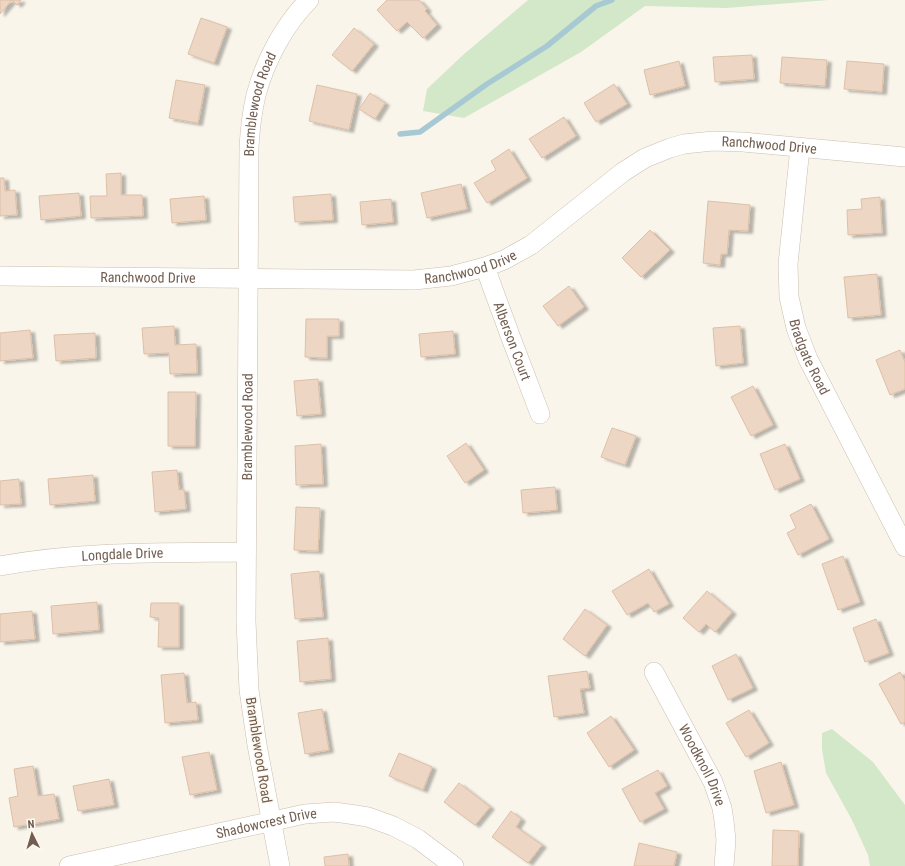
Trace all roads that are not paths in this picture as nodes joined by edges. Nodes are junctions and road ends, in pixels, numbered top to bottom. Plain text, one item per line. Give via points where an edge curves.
1 (309, 0) edge
2 (800, 148) junction
3 (905, 157) edge
4 (485, 267) junction
5 (0, 276) edge
6 (248, 278) junction
7 (540, 414) dead end
8 (899, 521) edge
9 (905, 546) edge
10 (246, 552) junction
11 (0, 566) edge
12 (654, 672) dead end
13 (271, 821) junction
14 (69, 866) edge
15 (280, 866) edge
16 (454, 866) edge
17 (724, 866) edge

1 - 6 street, Bramblewood Road via 276,45 256,96 249,147
2 - 3 street, Ranchwood Drive
2 - 4 street, Ranchwood Drive via 713,141 670,148 645,158 623,172 530,246
2 - 8 street, Bradgate Road via 788,264 789,296 796,328 808,359
4 - 6 street, Ranchwood Drive via 451,276 414,280
4 - 7 street, Alberson Court
5 - 6 street, Ranchwood Drive
6 - 10 street, Bramblewood Road
8 - 9 street, Bradgate Road
10 - 11 street, Longdale Drive via 88,555
10 - 13 street, Bramblewood Road via 249,690
12 - 17 street, Woodknoll Drive via 713,782 724,821
13 - 14 street, Shadowcrest Drive
13 - 15 street, Bramblewood Road
13 - 16 street, Shadowcrest Drive via 304,814 334,812 368,817 394,826 418,839

